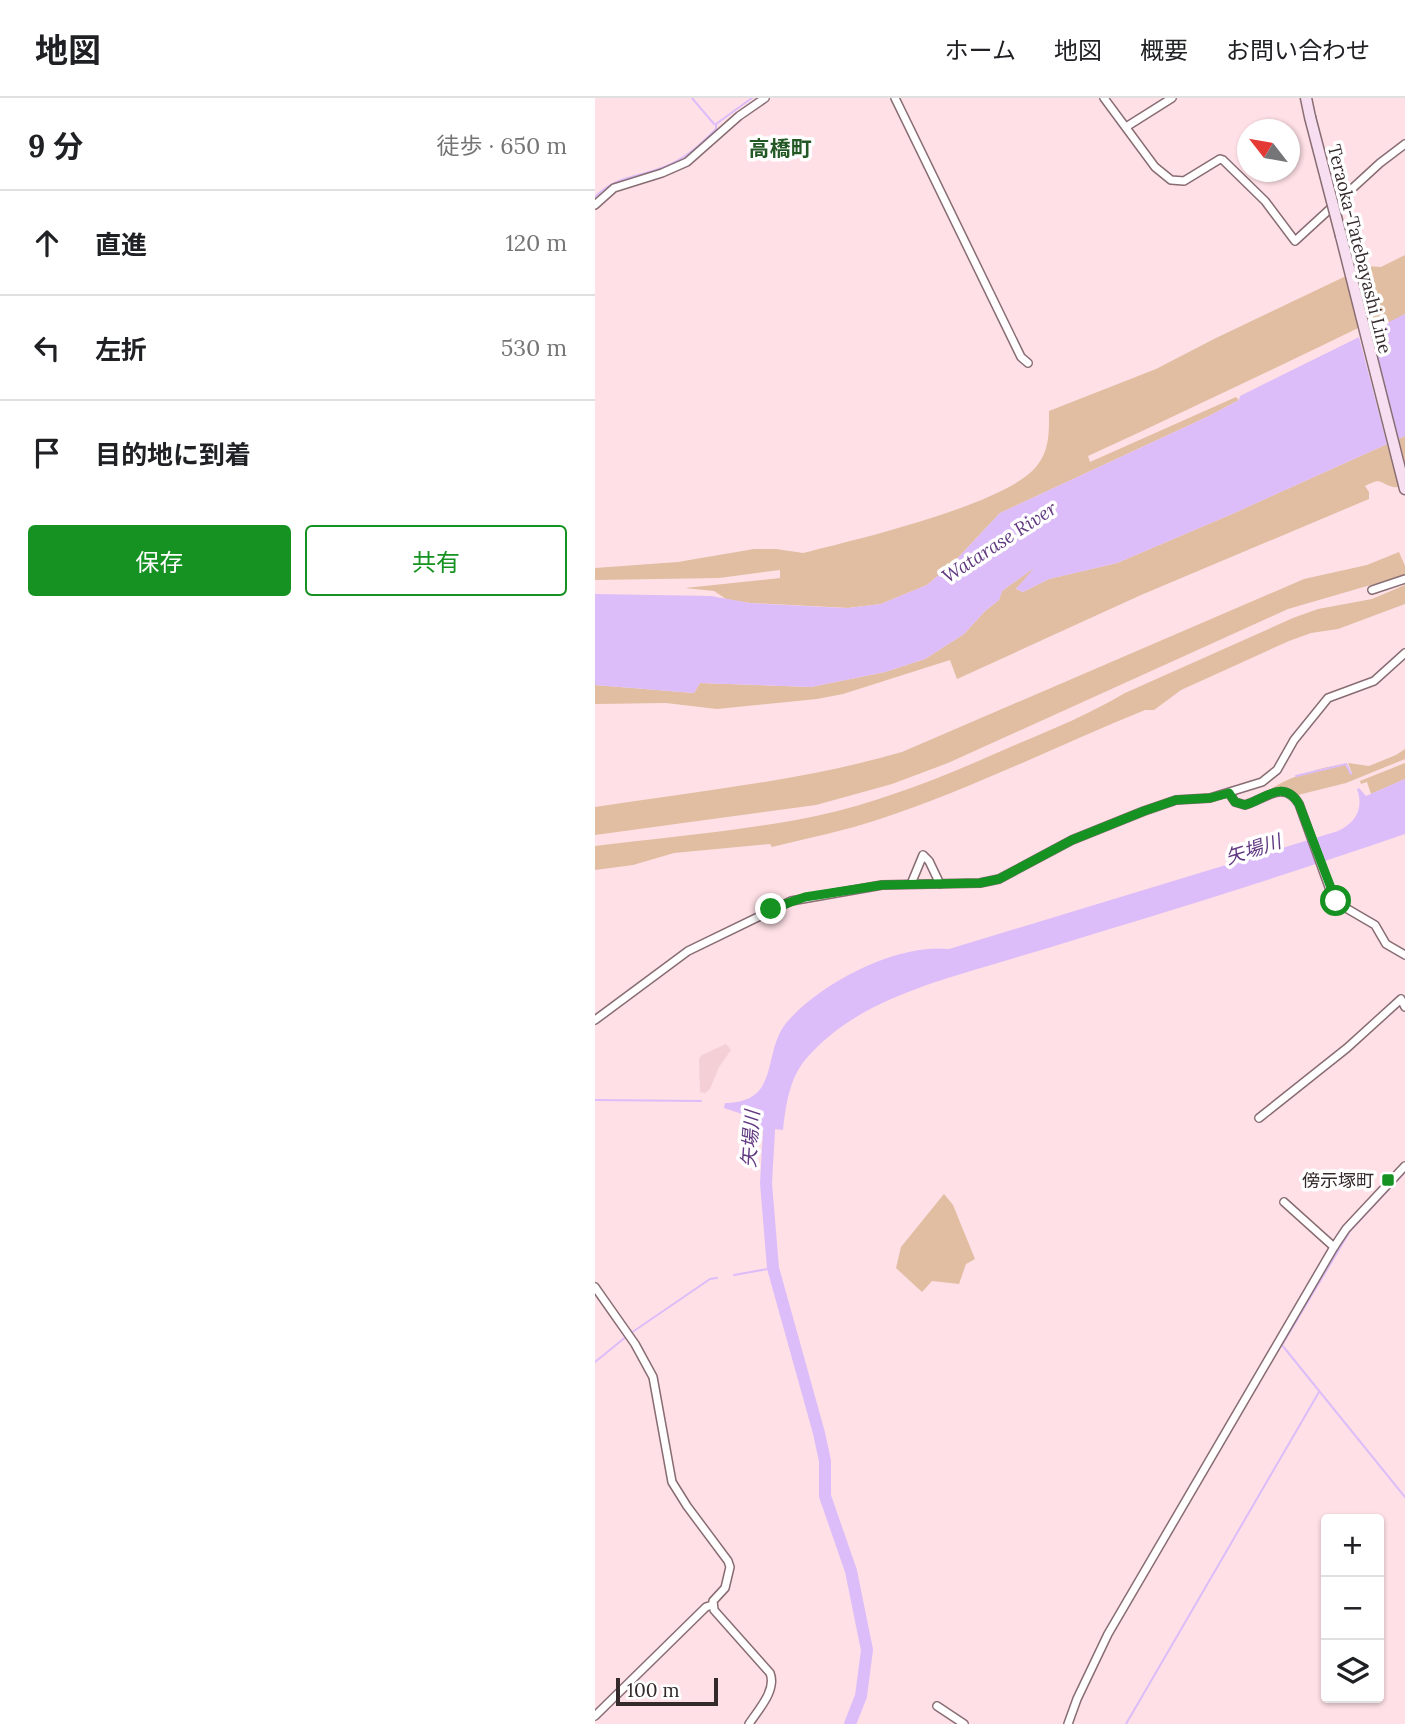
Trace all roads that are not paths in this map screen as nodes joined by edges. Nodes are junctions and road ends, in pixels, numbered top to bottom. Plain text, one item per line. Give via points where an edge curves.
1 (765, 98) edge
2 (895, 98) edge
3 (1104, 98) edge
4 (1172, 98) edge
5 (1306, 98) edge
6 (1126, 127) junction
7 (1405, 144) edge
8 (595, 205) edge
9 (1028, 363) dead end
10 (1405, 489) edge
11 (1405, 579) edge
12 (1372, 590) dead end
13 (1405, 653) edge
14 (1229, 793) junction
15 (911, 884) junction
16 (940, 884) junction
17 (1405, 956) edge
18 (1405, 1007) edge
19 (595, 1020) edge
20 (1259, 1118) dead end
21 (1405, 1166) edge
22 (1284, 1202) dead end
23 (1334, 1247) junction
24 (595, 1287) edge
25 (712, 1605) junction
26 (937, 1706) dead end
27 (595, 1716) edge
28 (749, 1724) edge
29 (964, 1724) edge
30 (1068, 1724) edge

1 - 8 street via 687,162 614,188
2 - 9 street via 1021,357
3 - 6 street
4 - 6 street
5 - 10 main road, Teraoka-Tatebayashi Line, bridge
6 - 7 street via 1155,167 1171,180 1184,181 1223,160 1265,201 1296,241
11 - 12 street
13 - 14 street via 1374,681 1328,698 1272,774
14 - 16 street via 1176,800 1144,811 1072,840 999,879
14 - 17 street via 1235,802 1245,805 1276,791 1293,795 1333,898 1375,925 1386,943
15 - 16 street
15 - 16 street via 923,855
15 - 19 street via 805,897 771,909 681,955
18 - 20 street via 1401,999
21 - 23 street
22 - 23 street
23 - 30 street via 1108,1634
24 - 25 street via 653,1377 672,1482 728,1561 725,1588
25 - 27 street
25 - 28 street via 773,1679
26 - 29 street

